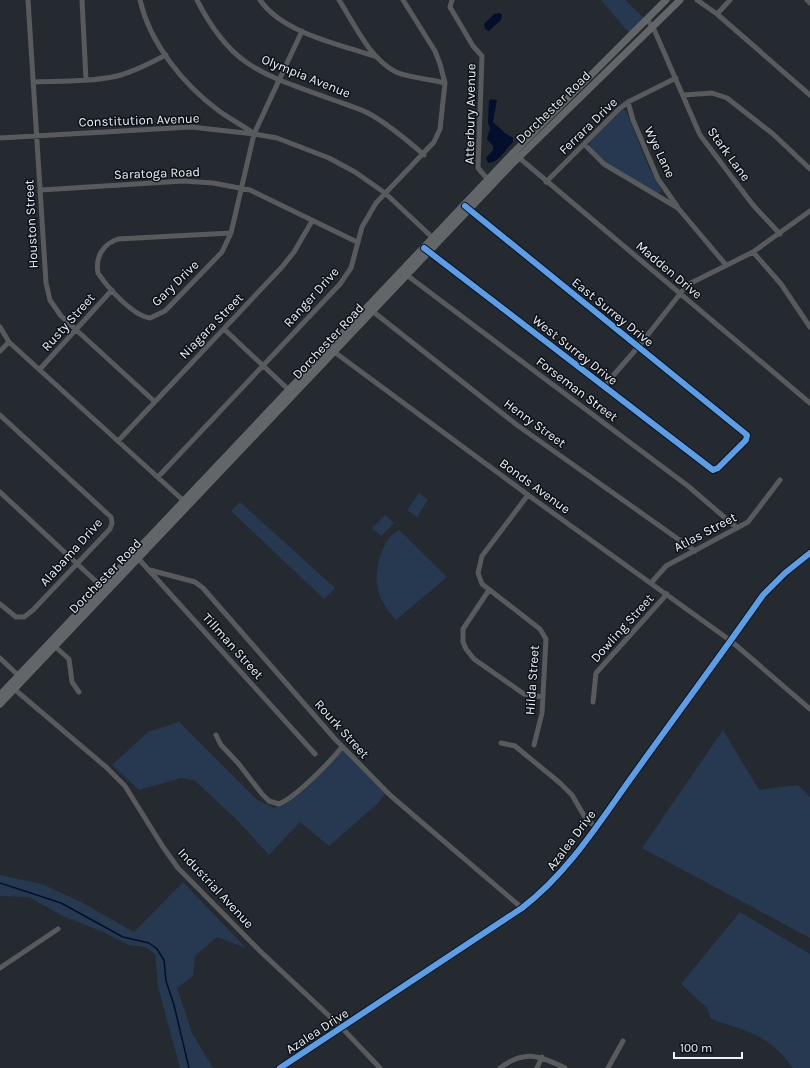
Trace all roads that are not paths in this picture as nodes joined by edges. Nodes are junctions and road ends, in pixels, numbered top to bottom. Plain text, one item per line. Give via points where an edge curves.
1 (28, 0) edge
2 (82, 0) edge
3 (140, 0) edge
4 (197, 0) edge
5 (260, 0) edge
6 (339, 0) edge
7 (403, 0) edge
8 (452, 0) edge
9 (666, 0) edge
10 (680, 0) edge
11 (697, 0) edge
12 (730, 0) edge
13 (807, 0) edge
14 (810, 3) edge
15 (717, 14) junction
16 (647, 20) junction
17 (653, 26) junction
18 (302, 32) junction
19 (166, 55) junction
20 (374, 56) junction
21 (676, 78) junction
22 (86, 80) junction
23 (280, 80) junction
24 (33, 82) junction
25 (445, 83) junction
26 (684, 95) junction
27 (810, 95) edge
28 (628, 102) junction
29 (254, 134) junction
30 (36, 136) junction
31 (0, 138) edge
32 (584, 144) junction
33 (424, 155) junction
34 (516, 155) junction
35 (810, 169) edge
36 (490, 182) junction
37 (546, 182) junction
38 (240, 188) junction
39 (41, 190) junction
40 (385, 193) junction
41 (467, 207) junction
42 (678, 208) junction
43 (810, 211) edge
44 (312, 221) junction
45 (231, 233) junction
46 (780, 234) junction
47 (435, 240) junction
48 (357, 242) junction
49 (427, 250) junction
50 (753, 252) junction
51 (726, 265) junction
52 (404, 273) junction
53 (112, 290) junction
54 (680, 293) junction
55 (370, 309) junction
56 (0, 327) edge
57 (810, 327) edge
58 (75, 329) junction
59 (224, 329) junction
60 (9, 342) junction
61 (639, 346) junction
62 (331, 350) junction
63 (0, 351) edge
64 (263, 366) junction
65 (40, 369) junction
66 (604, 386) junction
67 (291, 393) junction
68 (154, 401) junction
69 (810, 403) edge
70 (0, 415) edge
71 (118, 441) junction
72 (713, 470) joint
73 (158, 477) junction
74 (780, 480) dead end
75 (0, 492) edge
76 (528, 495) junction
77 (186, 503) junction
78 (737, 528) junction
79 (694, 550) junction
80 (810, 553) edge
81 (136, 556) junction
82 (77, 564) junction
83 (150, 570) junction
84 (651, 583) junction
85 (102, 587) junction
86 (489, 590) junction
87 (667, 594) junction
88 (0, 604) edge
89 (731, 641) junction
90 (52, 644) junction
91 (0, 658) edge
92 (21, 678) junction
93 (12, 687) junction
94 (79, 692) dead end
95 (0, 695) edge
96 (543, 697) junction
97 (593, 702) dead end
98 (0, 704) edge
99 (810, 709) edge
100 (216, 735) dead end
101 (501, 743) dead end
102 (534, 745) dead end
103 (342, 747) junction
104 (315, 754) dead end
105 (596, 827) junction
106 (522, 908) junction
107 (58, 929) dead end
108 (0, 968) edge
109 (342, 1028) junction
110 (623, 1041) dead end
111 (542, 1057) junction
112 (280, 1068) edge
113 (380, 1068) edge
114 (500, 1068) edge
115 (537, 1068) edge
116 (565, 1068) edge
117 (608, 1068) edge

1 - 24 street, Houston Street
2 - 22 street
3 - 19 street via 155,37
4 - 23 street, Olympia Avenue via 209,24 229,49 255,69
5 - 18 street via 272,13
6 - 20 street
7 - 25 street, Ranger Drive via 435,51
8 - 36 street, Atterbury Avenue via 450,6 482,56 478,168
9 - 16 main road, Dorchester Road
10 - 17 main road, Dorchester Road
11 - 15 street
12 - 15 street
13 - 14 street
15 - 27 street
16 - 17 street
16 - 34 main road, Dorchester Road
17 - 21 street
17 - 34 main road, Dorchester Road
18 - 20 street
18 - 23 street, Gary Drive
19 - 22 street via 117,76
19 - 29 street via 190,85 219,111
20 - 25 street via 397,72
21 - 26 street, Stark Lane
21 - 28 street, Ferrara Drive
22 - 24 street
23 - 29 street, Gary Drive
23 - 33 street, Olympia Avenue via 367,113 393,129
24 - 30 street, Houston Street
25 - 33 street, Ranger Drive via 440,129
26 - 35 street via 720,94 743,110
26 - 46 street, Stark Lane via 700,135 753,205
28 - 32 street, Ferrara Drive
28 - 42 street, Wye Lane via 658,179
29 - 30 street, Constitution Avenue via 191,127
29 - 38 street, Gary Drive
29 - 40 street, Constitution Avenue via 277,138 329,158
30 - 31 street, Constitution Avenue
30 - 39 street, Houston Street
32 - 37 street, Ferrara Drive
32 - 42 street, Wye Lane via 604,164
33 - 40 street, Ranger Drive
34 - 36 main road, Dorchester Road
34 - 37 street, Madden Drive
36 - 41 main road, Dorchester Road
37 - 54 street, Madden Drive
38 - 39 street, Saratoga Road via 183,181
38 - 44 street, Saratoga Road via 286,206
38 - 45 street, Gary Drive
39 - 58 street, Houston Street via 46,283 50,300 60,316
40 - 47 street, Constitution Avenue
40 - 48 street, Ranger Drive via 362,227
41 - 47 main road, Dorchester Road
41 - 61 street, East Surrey Drive
42 - 51 street, Wye Lane
43 - 46 street
44 - 48 street, Saratoga Road
44 - 59 street, Niagara Street via 294,252
45 - 53 street, Gary Drive via 222,252 165,311 156,316 141,316
45 - 53 street, Gary Drive via 118,239 110,242 100,255 97,268 100,276
46 - 50 street
47 - 49 main road, Dorchester Road
48 - 64 street, Ranger Drive via 347,276
49 - 52 main road, Dorchester Road
49 - 66 street, West Surrey Drive
50 - 51 street
50 - 57 street via 781,284
51 - 54 street via 687,285
52 - 55 main road, Dorchester Road
52 - 78 street, Forseman Street via 688,486
53 - 58 street, Rusty Street
54 - 61 street
54 - 69 street, Madden Drive
55 - 62 main road, Dorchester Road
55 - 79 street, Henry Street via 517,425
56 - 60 street
58 - 65 street, Rusty Street
58 - 68 street, Houston Street
59 - 64 street
59 - 68 street, Niagara Street
60 - 63 street
60 - 65 street
61 - 66 street
61 - 72 street, East Surrey Drive via 747,435 746,440
62 - 67 main road, Dorchester Road
62 - 76 street, Bonds Avenue
64 - 67 street
64 - 73 street, Ranger Drive
65 - 71 street
66 - 72 street, West Surrey Drive
67 - 77 main road, Dorchester Road
68 - 71 street, Niagara Street
70 - 82 street, Alabama Drive via 111,517 110,529
71 - 73 street
73 - 77 street
74 - 78 street, Atlas Street via 748,522
75 - 82 street
76 - 84 street, Bonds Avenue
76 - 86 street, Hilda Street via 480,560 478,578
77 - 81 main road, Dorchester Road
78 - 79 street, Atlas Street
79 - 84 street, Atlas Street via 666,566
80 - 89 main road, Azalea Drive via 763,595
81 - 83 street, Tillman Street
81 - 85 main road, Dorchester Road
81 - 90 main road, Dorchester Road
82 - 85 street
82 - 88 street, Alabama Drive via 24,617 16,617
83 - 103 street, Rourk Street via 195,582 203,588
83 - 104 street, Tillman Street
84 - 87 street, Bonds Avenue
85 - 90 main road, Dorchester Road
86 - 96 street, Hilda Street via 544,633 547,643
86 - 96 street via 464,629 462,636 466,649 474,659 524,694
87 - 89 street, Bonds Avenue
87 - 97 street, Dowling Street via 596,673
89 - 99 street, Bonds Avenue
89 - 105 main road, Azalea Drive
90 - 92 main road, Dorchester Road
90 - 94 street via 69,659 72,682
91 - 92 street
92 - 93 main road, Dorchester Road
93 - 95 main road, Dorchester Road
93 - 98 main road, Dorchester Road
93 - 109 street, Industrial Avenue via 125,786 178,868 260,951
96 - 102 street, Hilda Street
100 - 103 street via 221,745 262,794 269,801 279,804 285,802
101 - 105 street via 515,746 560,783 572,795 586,819
103 - 106 street, Rourk Street via 391,796
105 - 106 main road, Azalea Drive via 560,875
106 - 109 main road, Azalea Drive
107 - 108 street
109 - 112 main road, Azalea Drive
109 - 113 street, Industrial Avenue
110 - 117 street
111 - 114 street via 522,1056
111 - 115 street
111 - 116 street

